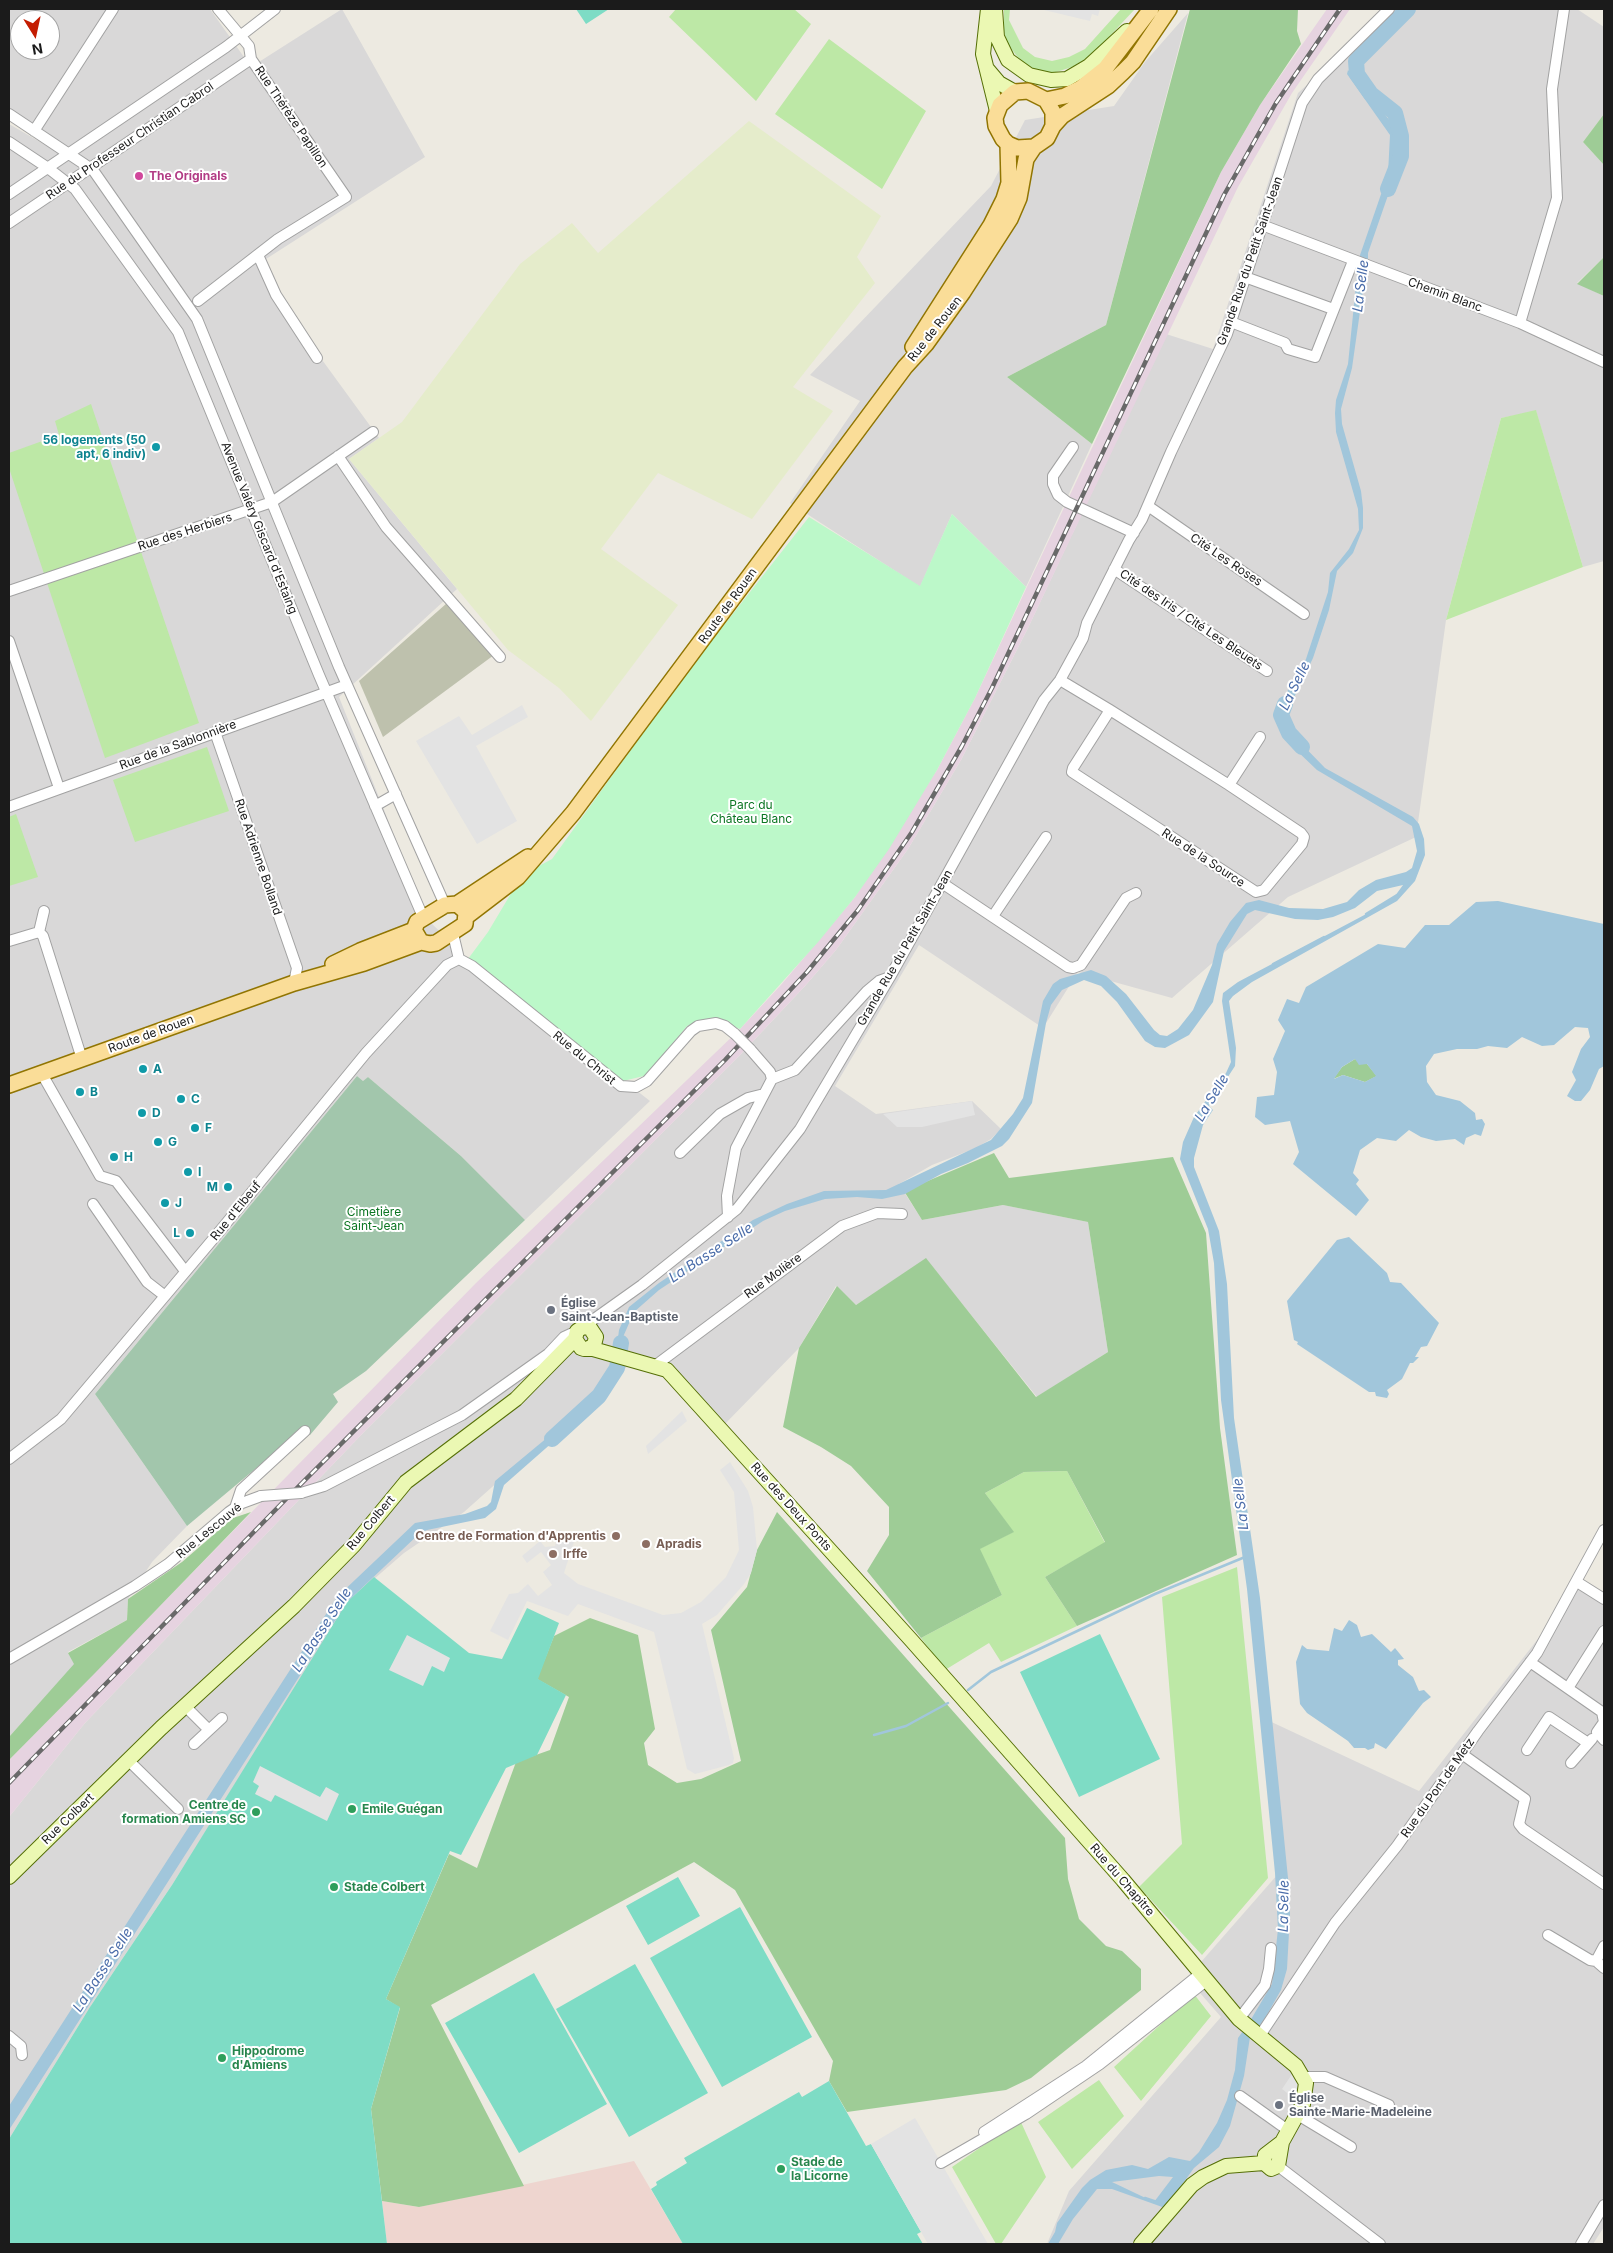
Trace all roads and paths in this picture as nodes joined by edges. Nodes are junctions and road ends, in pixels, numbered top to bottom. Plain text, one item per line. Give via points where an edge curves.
1 (113, 9) edge
2 (218, 9) edge
3 (275, 9) edge
4 (988, 9) edge
5 (995, 9) edge
6 (1150, 9) edge
7 (1170, 9) edge
8 (1389, 9) edge
9 (1564, 9) edge
10 (241, 36) junction
11 (251, 59) junction
12 (987, 70) junction
13 (1015, 92) junction
14 (1046, 100) junction
15 (997, 110) junction
16 (9, 114) edge
17 (1053, 126) junction
18 (34, 131) junction
19 (9, 142) edge
20 (1008, 144) junction
21 (1034, 147) junction
22 (69, 154) junction
23 (48, 168) junction
24 (90, 168) junction
25 (68, 184) junction
26 (9, 194) edge
27 (9, 223) edge
28 (1262, 225) junction
29 (258, 255) junction
30 (1355, 262) junction
31 (1245, 276) junction
32 (198, 301) dead end
33 (1333, 309) junction
34 (1231, 322) junction
35 (1520, 323) junction
36 (317, 358) dead end
37 (1604, 362) edge
38 (905, 367) junction
39 (373, 432) dead end
40 (1073, 447) dead end
41 (338, 456) junction
42 (272, 502) junction
43 (1148, 506) junction
44 (251, 510) junction
45 (1134, 533) junction
46 (1114, 569) junction
47 (9, 592) edge
48 (1304, 614) dead end
49 (9, 641) edge
50 (500, 657) dead end
51 (1267, 671) dead end
52 (1060, 680) junction
53 (348, 685) junction
54 (327, 693) junction
55 (1110, 710) junction
56 (215, 732) junction
57 (1260, 737) dead end
58 (1229, 786) junction
59 (60, 788) junction
60 (396, 794) junction
61 (375, 806) junction
62 (9, 807) edge
63 (1046, 837) dead end
64 (548, 843) junction
65 (942, 883) junction
66 (1136, 893) dead end
67 (451, 904) junction
68 (44, 912) dead end
69 (466, 916) junction
70 (993, 916) junction
71 (423, 917) junction
72 (39, 932) junction
73 (453, 934) junction
74 (418, 936) junction
75 (9, 942) edge
76 (459, 959) junction
77 (890, 977) junction
78 (294, 983) junction
79 (82, 1059) junction
80 (42, 1074) junction
81 (772, 1079) junction
82 (9, 1085) edge
83 (764, 1094) junction
84 (680, 1153) dead end
85 (93, 1204) dead end
86 (902, 1214) dead end
87 (728, 1217) junction
88 (185, 1271) junction
89 (165, 1296) junction
90 (584, 1338) junction
91 (564, 1350) junction
92 (548, 1354) junction
93 (656, 1365) junction
94 (305, 1431) dead end
95 (9, 1459) edge
96 (234, 1508) junction
97 (1604, 1530) edge
98 (1577, 1582) junction
99 (1604, 1599) edge
100 (1604, 1631) edge
101 (9, 1659) edge
102 (1530, 1662) junction
103 (1568, 1688) junction
104 (957, 1692) joint
105 (185, 1706) junction
106 (222, 1718) dead end
107 (208, 1730) junction
108 (1601, 1736) edge
109 (1588, 1743) junction
110 (194, 1744) dead end
111 (1527, 1750) dead end
112 (1462, 1754) junction
113 (128, 1760) junction
114 (1571, 1763) dead end
115 (178, 1809) dead end
116 (9, 1877) edge
117 (1604, 1884) edge
118 (1548, 1935) dead end
119 (1604, 1946) edge
120 (1271, 1948) dead end
121 (1596, 1961) junction
122 (1604, 1968) edge
123 (1203, 1977) junction
124 (1250, 2029) junction
125 (9, 2036) edge
126 (22, 2055) dead end
127 (1304, 2077) junction
128 (1240, 2096) dead end
129 (1389, 2105) dead end
130 (1298, 2116) junction
131 (1285, 2136) junction
132 (1351, 2147) dead end
133 (1273, 2160) junction
134 (942, 2163) dead end
135 (1604, 2205) edge
136 (1141, 2244) edge
137 (1380, 2244) edge
138 (1581, 2244) edge

1 - 18 street
2 - 10 street, Rue Thérèze Papillon
3 - 10 street
4 - 12 street via 983,54
5 - 6 street via 997,37 1008,60 1029,75 1051,80 1067,78 1089,66
6 - 14 main road via 1105,69 1081,88
7 - 17 main road via 1123,72
8 - 28 street, Grande Rue du Petit Saint-Jean via 1307,93 1297,112
9 - 35 street via 1552,89 1557,198
10 - 11 street, Rue Thérèze Papillon via 249,46
10 - 22 street
11 - 24 street, Rue du Professeur Christian Cabrol
11 - 29 street, Rue Thérèze Papillon via 346,197
12 - 13 street via 999,83
12 - 15 street
13 - 14 main road via 1035,92
13 - 15 main road via 1004,99
14 - 17 main road via 1053,112
15 - 20 main road via 998,133
16 - 18 street
17 - 21 main road via 1047,138
18 - 22 street
19 - 23 street, Avenue Valéry Giscard d'Estaing
20 - 21 main road via 1017,148
20 - 38 main road, Rue de Rouen via 1010,182 1004,199 991,225 912,348
21 - 38 main road, Rue de Rouen via 1026,159 1019,198 1010,219 949,312
22 - 23 street
22 - 24 street
23 - 25 street, Avenue Valéry Giscard d'Estaing
23 - 26 street
24 - 25 street, Rue du Professeur Christian Cabrol
24 - 42 street, Avenue Valéry Giscard d'Estaing via 197,318
25 - 27 street, Rue du Professeur Christian Cabrol
25 - 44 street, Avenue Valéry Giscard d'Estaing via 94,214 178,332
28 - 30 street, Chemin Blanc
28 - 31 street, Grande Rue du Petit Saint-Jean
29 - 32 street
29 - 36 street via 276,295
30 - 33 street
30 - 35 street, Chemin Blanc
31 - 33 street
31 - 34 street, Grande Rue du Petit Saint-Jean
33 - 34 street via 1315,357 1288,349 1285,343
34 - 43 street, Grande Rue du Petit Saint-Jean
35 - 37 street, Chemin Blanc
38 - 64 main road, Route de Rouen via 648,715
39 - 41 street, Rue des Herbiers
40 - 45 street via 1054,476 1053,484 1058,495 1066,502
41 - 42 street, Rue des Herbiers
41 - 50 street via 386,527
42 - 44 street, Rue des Herbiers
42 - 53 street, Avenue Valéry Giscard d'Estaing
43 - 45 street, Grande Rue du Petit Saint-Jean
43 - 48 street, Cité Les Roses
44 - 47 street, Rue des Herbiers
44 - 54 street, Avenue Valéry Giscard d'Estaing
45 - 46 street, Grande Rue du Petit Saint-Jean
46 - 51 street, Cité des Iris / Cité Les Bleuets
46 - 52 street, Grande Rue du Petit Saint-Jean
49 - 59 street
52 - 55 street, Rue de la Source
52 - 65 street, Grande Rue du Petit Saint-Jean via 1040,708
53 - 54 street, Rue de la Sablonnière
53 - 60 street, Avenue Valéry Giscard d'Estaing
54 - 56 street, Rue de la Sablonnière
54 - 61 street, Avenue Valéry Giscard d'Estaing
55 - 58 street, Rue de la Source
55 - 58 street, Rue de la Source via 1072,772 1260,892 1302,844 1304,837
56 - 59 street, Rue de la Sablonnière
56 - 78 street, Rue Adrienne Bolland via 297,968
57 - 58 street
59 - 62 street, Rue de la Sablonnière
60 - 61 street
60 - 67 street, Avenue Valéry Giscard d'Estaing
61 - 71 street, Avenue Valéry Giscard d'Estaing
63 - 70 street
64 - 67 main road, Route de Rouen
64 - 69 main road, Route de Rouen via 518,877
65 - 70 street
65 - 77 street, Grande Rue du Petit Saint-Jean
66 - 70 street via 1126,898 1081,965 1074,968
67 - 69 main road via 463,908
67 - 71 main road, Route de Rouen
68 - 72 street
69 - 73 main road, Route de Rouen via 465,924
71 - 74 main road via 417,922
72 - 75 street
72 - 79 street via 43,936
73 - 74 main road, Route de Rouen via 430,944
73 - 76 street
74 - 78 main road, Route de Rouen via 360,951
76 - 81 street, Rue du Christ, bridge via 472,966 620,1086 636,1087 647,1081 691,1031 706,1023 721,1024 735,1034 770,1072
76 - 88 street, Rue d'Elbeuf via 447,965 393,1022
77 - 81 street via 878,981 867,991 795,1070
77 - 87 street, Grande Rue du Petit Saint-Jean via 797,1134 747,1199
78 - 79 main road, Route de Rouen
79 - 80 main road, Route de Rouen
80 - 82 main road, Route de Rouen
80 - 88 street via 100,1176 116,1181
81 - 83 street
83 - 84 street via 748,1098 720,1114
83 - 87 street via 734,1152 726,1201
85 - 89 street via 147,1282
86 - 93 street, Rue Molière via 877,1213 842,1226
87 - 90 street, Grande Rue du Petit Saint-Jean via 609,1309
88 - 89 street, Rue d'Elbeuf
89 - 95 street, Rue d'Elbeuf via 61,1419
90 - 91 street
90 - 92 street, Rue Lescouvé via 564,1338
90 - 93 street, Rue des Deux Ponts via 608,1353
91 - 92 street, Rue Lescouvé
91 - 105 street, Rue Colbert via 516,1399 406,1482 354,1545 301,1599
92 - 96 street, Rue Lescouvé, bridge via 462,1415 324,1486 301,1493 261,1496
93 - 104 street, Rue des Deux Ponts via 673,1376
94 - 96 street via 241,1490
96 - 101 street, Rue Lescouvé via 156,1572
97 - 98 street, Rue du Pont de Metz
98 - 99 street
98 - 102 street, Rue du Pont de Metz
100 - 103 street
102 - 103 street
102 - 112 street, Rue du Pont de Metz
103 - 108 street via 1602,1712
104 - 123 street, Rue du Chapitre via 1141,1901
105 - 107 street
105 - 113 street, Rue Colbert
106 - 107 street
107 - 110 street
108 - 109 street
109 - 111 street via 1549,1716
109 - 114 street
112 - 117 street via 1525,1799 1519,1824 1523,1829
112 - 124 street, Rue du Pont de Metz via 1397,1846
113 - 115 street
113 - 116 street, Rue Colbert
118 - 121 street
119 - 121 street
120 - 124 street via 1265,1985
121 - 122 street
123 - 124 street, Rue du Chapitre
123 - 134 street via 1100,2064 1026,2114
124 - 127 street, Rue du Chapitre
125 - 126 street via 21,2046
127 - 129 street via 1324,2077
127 - 130 street via 1306,2089
128 - 131 street
130 - 131 street
130 - 132 street
131 - 133 street
133 - 136 street via 1226,2166 1203,2177 1192,2185
133 - 137 street
135 - 138 street

